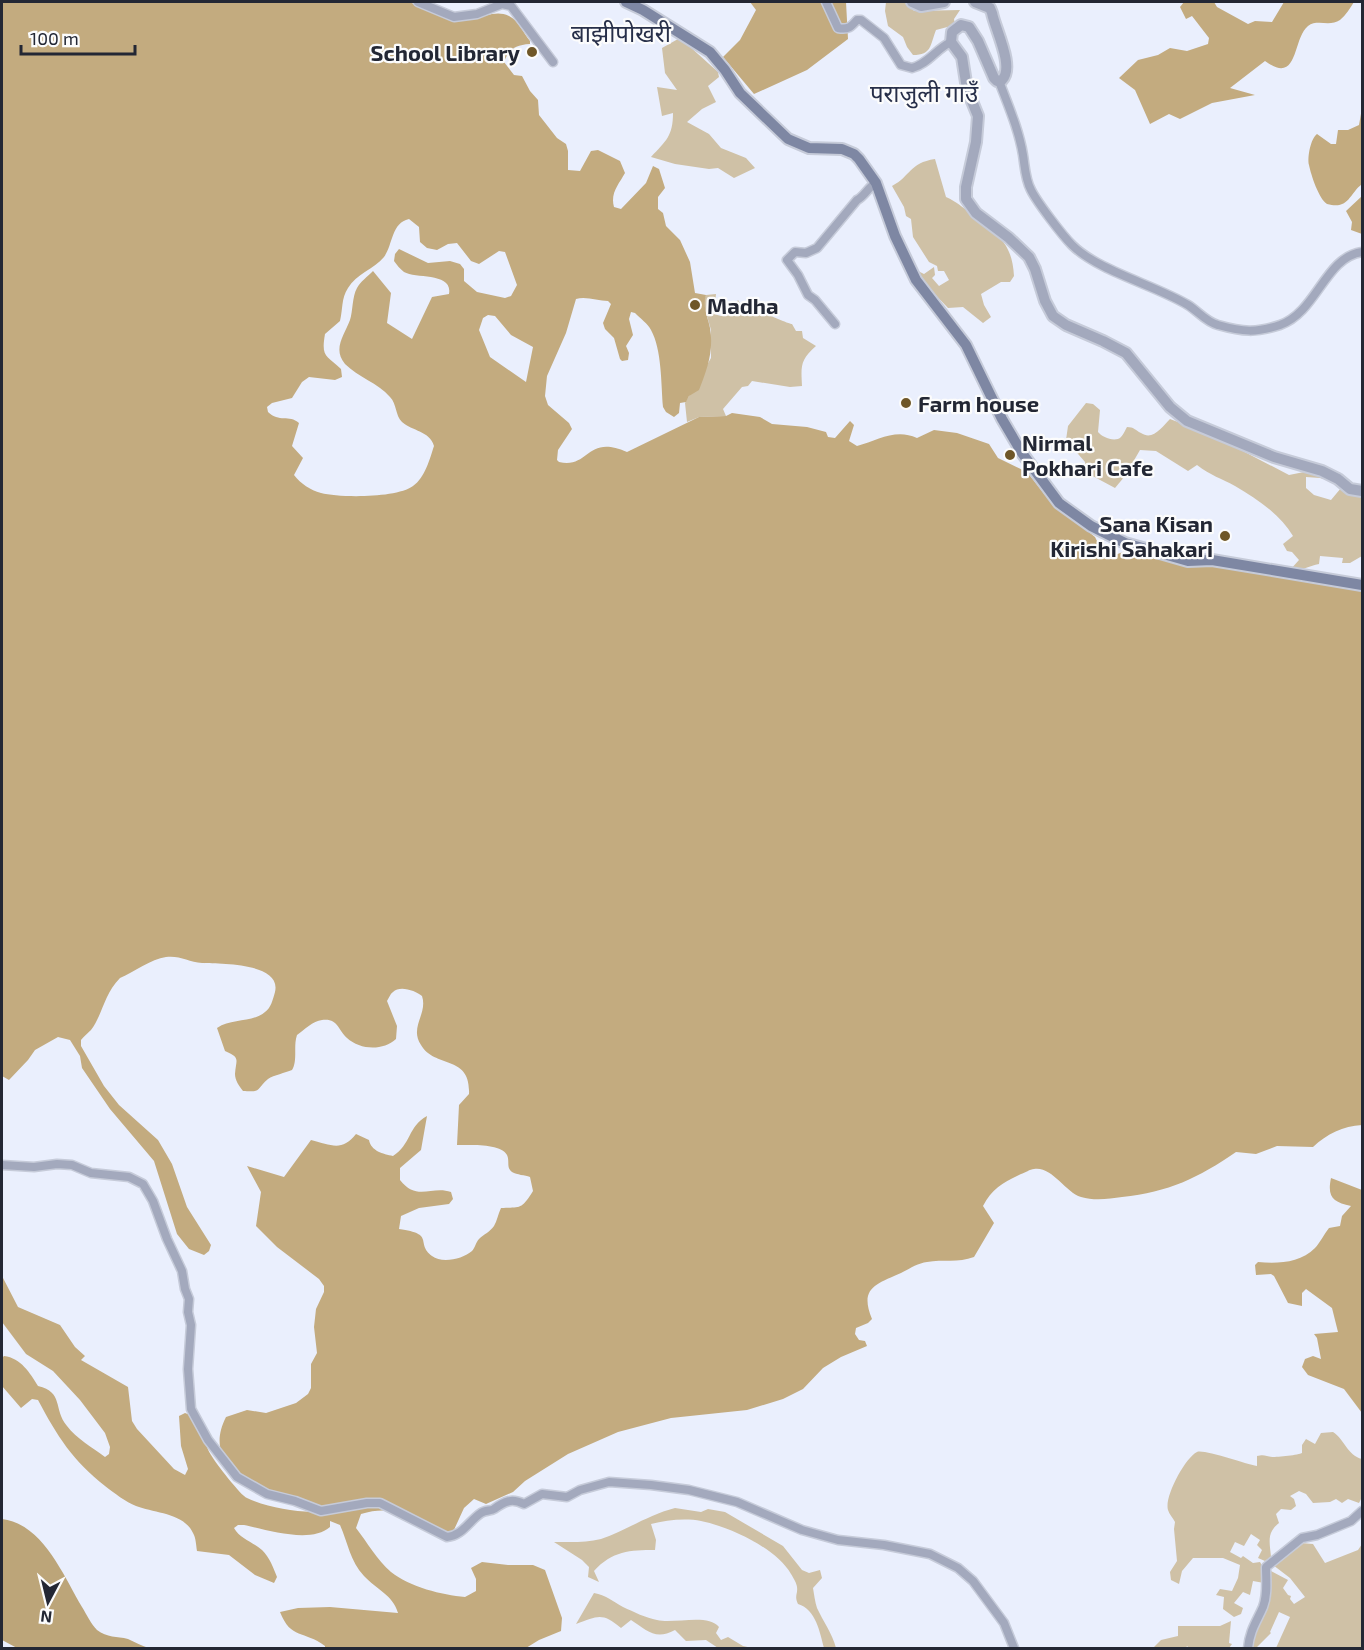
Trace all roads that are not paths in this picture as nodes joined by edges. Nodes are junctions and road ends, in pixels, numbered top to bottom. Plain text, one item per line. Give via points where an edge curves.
1 (418, 2) edge
2 (626, 2) edge
3 (826, 2) edge
4 (912, 2) edge
5 (944, 2) edge
6 (975, 2) edge
7 (951, 42) junction
8 (553, 62) dead end
9 (999, 81) junction
10 (876, 183) junction
11 (1362, 252) edge
12 (835, 324) dead end
13 (1362, 491) edge
14 (1362, 585) edge
15 (2, 1165) edge
16 (1362, 1511) edge
17 (1014, 1648) edge
18 (1248, 1648) edge

1 - 8 street via 454,17 477,14 502,4 511,6
2 - 10 main road via 710,52 740,93 788,139 809,148 842,149 854,154
3 - 7 street via 838,28 851,27 861,20 884,38 901,65 912,68
4 - 5 street via 921,6
6 - 9 street via 990,8 997,27 1007,66 1006,77
7 - 9 street via 958,27 969,27 991,74
7 - 13 street via 962,57 967,89 978,116 966,199 976,213 1029,257 1053,316 1126,353 1170,407 1187,421 1274,457 1322,471 1353,490
9 - 11 street via 1015,125 1031,192 1072,245 1098,262 1191,307 1208,321 1253,332 1295,319 1341,261
10 - 12 street via 817,248 795,252 787,260 808,296
10 - 14 main road via 916,280 966,345 1022,453 1059,503 1109,536 1176,558 1212,560
15 - 17 street via 72,1165 91,1173 129,1177 143,1184 182,1271 189,1299 191,1409 208,1440 237,1477 267,1494 321,1511 380,1503 447,1537 459,1534 481,1513 493,1510 499,1503 515,1500 524,1504 542,1494 567,1497 609,1482 689,1490 737,1502 802,1530 838,1540 930,1554 958,1568 973,1581 1004,1623
16 - 18 street via 1351,1521 1302,1539 1266,1567 1266,1594

